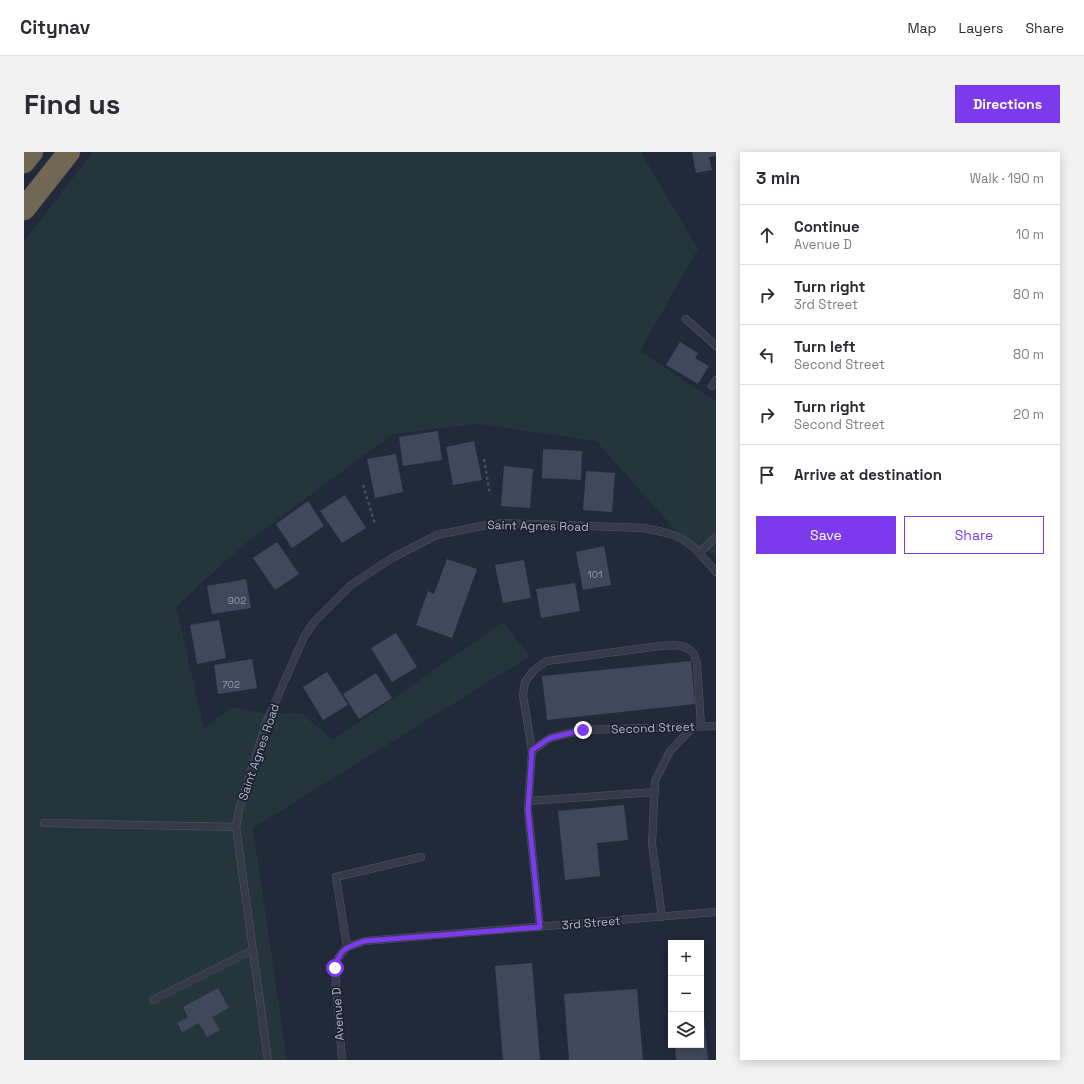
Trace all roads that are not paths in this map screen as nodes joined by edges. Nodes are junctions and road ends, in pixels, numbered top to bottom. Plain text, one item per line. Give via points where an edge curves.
1 (32, 152) edge
2 (69, 152) edge
3 (24, 162) edge
4 (24, 209) edge
5 (686, 319) dead end
6 (716, 346) edge
7 (716, 537) edge
8 (699, 553) junction
9 (716, 572) edge
10 (701, 726) junction
11 (716, 726) edge
12 (693, 727) junction
13 (532, 750) junction
14 (655, 792) junction
15 (528, 801) junction
16 (44, 823) dead end
17 (236, 827) junction
18 (421, 857) dead end
19 (716, 912) edge
20 (662, 917) junction
21 (540, 927) junction
22 (347, 947) junction
23 (253, 950) junction
24 (153, 1000) dead end
25 (268, 1060) edge
26 (342, 1060) edge

1 - 3 highway
2 - 4 highway
5 - 6 lane
7 - 8 lane
8 - 9 lane, Saint Agnes Road
8 - 17 lane, Saint Agnes Road via 681,538 667,532 644,528 503,523 437,535 392,558 352,585 314,622 304,637 266,723
10 - 11 lane, Second Street
10 - 12 lane, Second Street
10 - 13 lane via 694,654 685,647 674,644 564,658 547,661 534,670 525,682 523,695
12 - 13 lane, Second Street via 583,730 550,738
12 - 14 lane via 670,751 655,781
13 - 15 lane
14 - 15 lane
14 - 20 lane via 652,844
15 - 21 lane
16 - 17 lane
17 - 23 lane
18 - 22 lane via 336,877
19 - 20 lane, 3rd Street
20 - 21 lane, 3rd Street
21 - 22 lane, 3rd Street via 365,941
22 - 26 lane, Avenue D via 338,958 335,968
23 - 24 lane
23 - 25 lane

